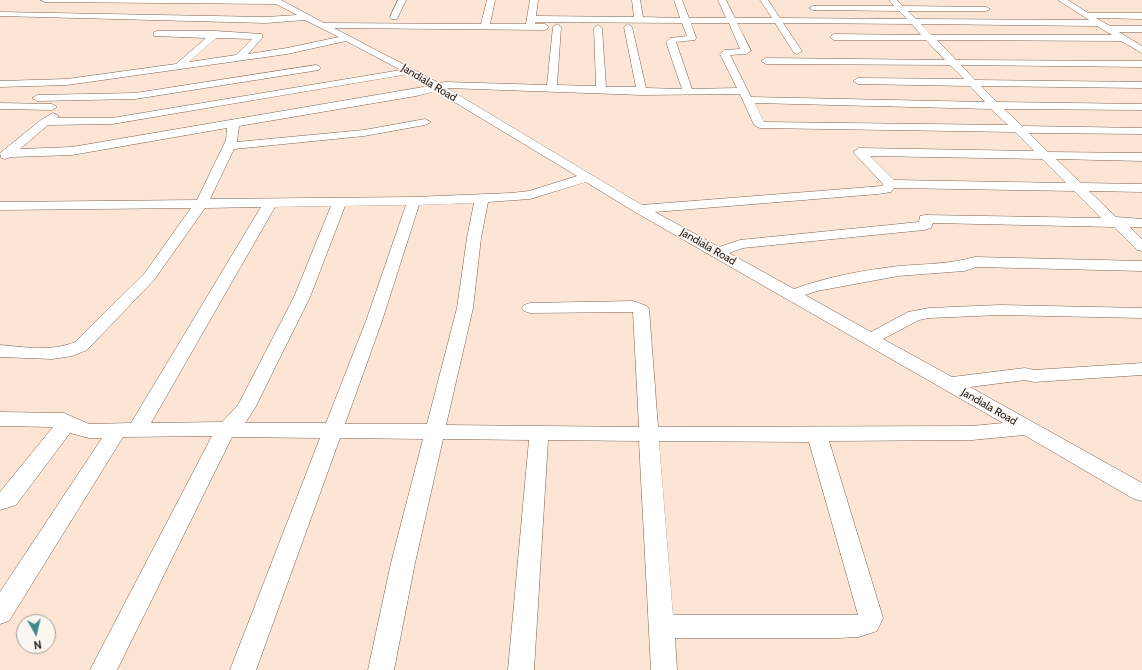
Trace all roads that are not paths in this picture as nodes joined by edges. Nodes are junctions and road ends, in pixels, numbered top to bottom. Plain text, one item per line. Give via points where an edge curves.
1 (402, 0) edge
2 (491, 0) edge
3 (534, 0) edge
4 (636, 0) edge
5 (678, 0) edge
6 (722, 0) edge
7 (764, 0) edge
8 (807, 0) edge
9 (893, 0) edge
10 (974, 0) edge
11 (1062, 0) edge
12 (43, 1) edge
13 (276, 1) edge
14 (0, 7) edge
15 (813, 8) junction
16 (901, 8) junction
17 (986, 9) junction
18 (0, 14) edge
19 (18, 14) junction
20 (1084, 15) junction
21 (1142, 16) edge
22 (307, 17) junction
23 (394, 17) dead end
24 (686, 20) junction
25 (731, 21) junction
26 (778, 21) junction
27 (822, 21) junction
28 (916, 22) junction
29 (530, 23) junction
30 (1004, 23) junction
31 (1098, 23) junction
32 (0, 24) edge
33 (640, 24) junction
34 (322, 25) junction
35 (484, 26) junction
36 (557, 27) junction
37 (628, 27) junction
38 (598, 28) junction
39 (1109, 29) junction
40 (1142, 30) edge
41 (157, 34) dead end
42 (215, 34) junction
43 (834, 37) junction
44 (929, 37) junction
45 (346, 38) junction
46 (1023, 38) junction
47 (1123, 38) junction
48 (1140, 47) edge
49 (797, 51) dead end
50 (239, 58) junction
51 (766, 62) dead end
52 (857, 63) junction
53 (955, 63) junction
54 (1142, 64) edge
55 (178, 67) junction
56 (316, 68) dead end
57 (410, 71) junction
58 (102, 78) junction
59 (858, 81) dead end
60 (974, 83) junction
61 (0, 84) edge
62 (1142, 85) edge
63 (437, 87) junction
64 (552, 89) junction
65 (601, 91) junction
66 (642, 92) junction
67 (688, 92) junction
68 (747, 96) junction
69 (37, 98) dead end
70 (76, 98) junction
71 (878, 104) junction
72 (994, 105) junction
73 (0, 106) edge
74 (64, 107) junction
75 (1142, 107) edge
76 (45, 122) junction
77 (426, 122) dead end
78 (233, 125) junction
79 (896, 128) junction
80 (1021, 130) junction
81 (1142, 131) edge
82 (229, 146) junction
83 (914, 152) junction
84 (1045, 155) junction
85 (4, 156) edge
86 (1142, 157) edge
87 (587, 177) junction
88 (890, 184) junction
89 (1076, 186) junction
90 (1142, 188) edge
91 (482, 198) junction
92 (414, 201) junction
93 (271, 202) junction
94 (340, 202) junction
95 (201, 204) junction
96 (0, 206) edge
97 (640, 209) junction
98 (1118, 223) junction
99 (1142, 223) edge
100 (1142, 247) edge
101 (717, 252) junction
102 (1142, 266) edge
103 (792, 295) junction
104 (530, 308) dead end
105 (1142, 313) edge
106 (870, 339) junction
107 (0, 351) edge
108 (1142, 369) edge
109 (949, 384) junction
110 (0, 419) edge
111 (68, 422) junction
112 (1026, 428) junction
113 (127, 430) junction
114 (225, 430) junction
115 (334, 431) junction
116 (434, 432) junction
117 (539, 434) junction
118 (650, 435) junction
119 (817, 435) junction
120 (1142, 493) edge
121 (0, 501) edge
122 (0, 613) edge
123 (661, 626) junction
124 (103, 670) edge
125 (243, 670) edge
126 (381, 670) edge
127 (521, 670) edge
128 (664, 670) edge

1 - 23 street
2 - 35 street
3 - 29 street
4 - 33 street
5 - 24 street
6 - 25 street
7 - 26 street
8 - 15 street
9 - 16 street
10 - 17 street
11 - 20 street
12 - 13 street
13 - 22 street, Jandiala Road
14 - 19 street via 33,7
15 - 16 street
15 - 27 street
16 - 17 street
16 - 28 street
17 - 30 street
18 - 19 street
19 - 22 street via 266,20
19 - 32 street
20 - 21 street
20 - 31 street
22 - 34 street, Jandiala Road
24 - 25 street
24 - 33 street
24 - 67 street via 692,38 671,41
25 - 26 street
25 - 68 street via 746,51 725,54
26 - 27 street
26 - 49 street
27 - 28 street
27 - 43 street
28 - 30 street
28 - 44 street
29 - 33 street
29 - 35 street
29 - 36 street
30 - 31 street
30 - 46 street
31 - 39 street
33 - 37 street
34 - 35 street
34 - 45 street, Jandiala Road
36 - 38 street
36 - 64 street
37 - 38 street
37 - 66 street
38 - 65 street
39 - 40 street
39 - 47 street
41 - 42 street
42 - 50 street via 259,36
42 - 55 street
43 - 44 street
43 - 52 street
44 - 46 street
44 - 53 street
45 - 50 street via 305,48
45 - 57 street, Jandiala Road
46 - 47 street
47 - 48 street
50 - 55 street
51 - 52 street
52 - 53 street
53 - 54 street
53 - 60 street
55 - 58 street
56 - 70 street via 135,96
57 - 63 street, Jandiala Road
57 - 76 street via 112,121
58 - 61 street via 50,84
58 - 70 street
59 - 60 street
60 - 62 street
60 - 72 street
63 - 64 street via 445,85
63 - 78 street via 416,93
63 - 87 street, Jandiala Road
64 - 65 street
65 - 66 street
66 - 67 street
67 - 68 street
68 - 71 street
68 - 79 street via 760,125
69 - 70 street
70 - 74 street
71 - 72 street
71 - 79 street
72 - 75 street
72 - 80 street
73 - 74 street
74 - 76 street
76 - 85 street
77 - 82 street via 364,133
78 - 82 street
78 - 85 street via 72,151
79 - 80 street
79 - 83 street
80 - 81 street
80 - 84 street
82 - 95 street
83 - 84 street
83 - 88 street via 859,152
84 - 86 street
84 - 89 street
87 - 91 street via 530,195
87 - 97 street, Jandiala Road
88 - 89 street
88 - 97 street via 878,190
89 - 90 street
89 - 98 street
91 - 92 street
91 - 116 street via 465,308
92 - 94 street
92 - 115 street
93 - 94 street
93 - 95 street
93 - 113 street via 205,317
94 - 114 street via 302,297 246,408 233,425
95 - 96 street
95 - 107 street via 149,277 82,346 57,353
97 - 101 street, Jandiala Road
98 - 99 street
98 - 100 street
98 - 101 street via 925,219 924,226 740,244
101 - 103 street, Jandiala Road
102 - 103 street via 975,262 957,267 898,271 851,279
103 - 106 street, Jandiala Road
104 - 118 street via 633,306 642,309
105 - 106 street via 1000,310 929,313 914,316
106 - 109 street, Jandiala Road
108 - 109 street via 1034,376 1025,374
109 - 112 street, Jandiala Road
110 - 111 street
111 - 113 street via 79,429
111 - 121 street via 8,499
112 - 119 street via 972,433
112 - 120 street, Jandiala Road
113 - 114 street
113 - 122 street
114 - 115 street
114 - 124 street
115 - 116 street
115 - 125 street
116 - 117 street
116 - 126 street
117 - 118 street
117 - 127 street
118 - 119 street
118 - 123 street
119 - 123 street via 871,618 868,623 838,627
123 - 128 street

